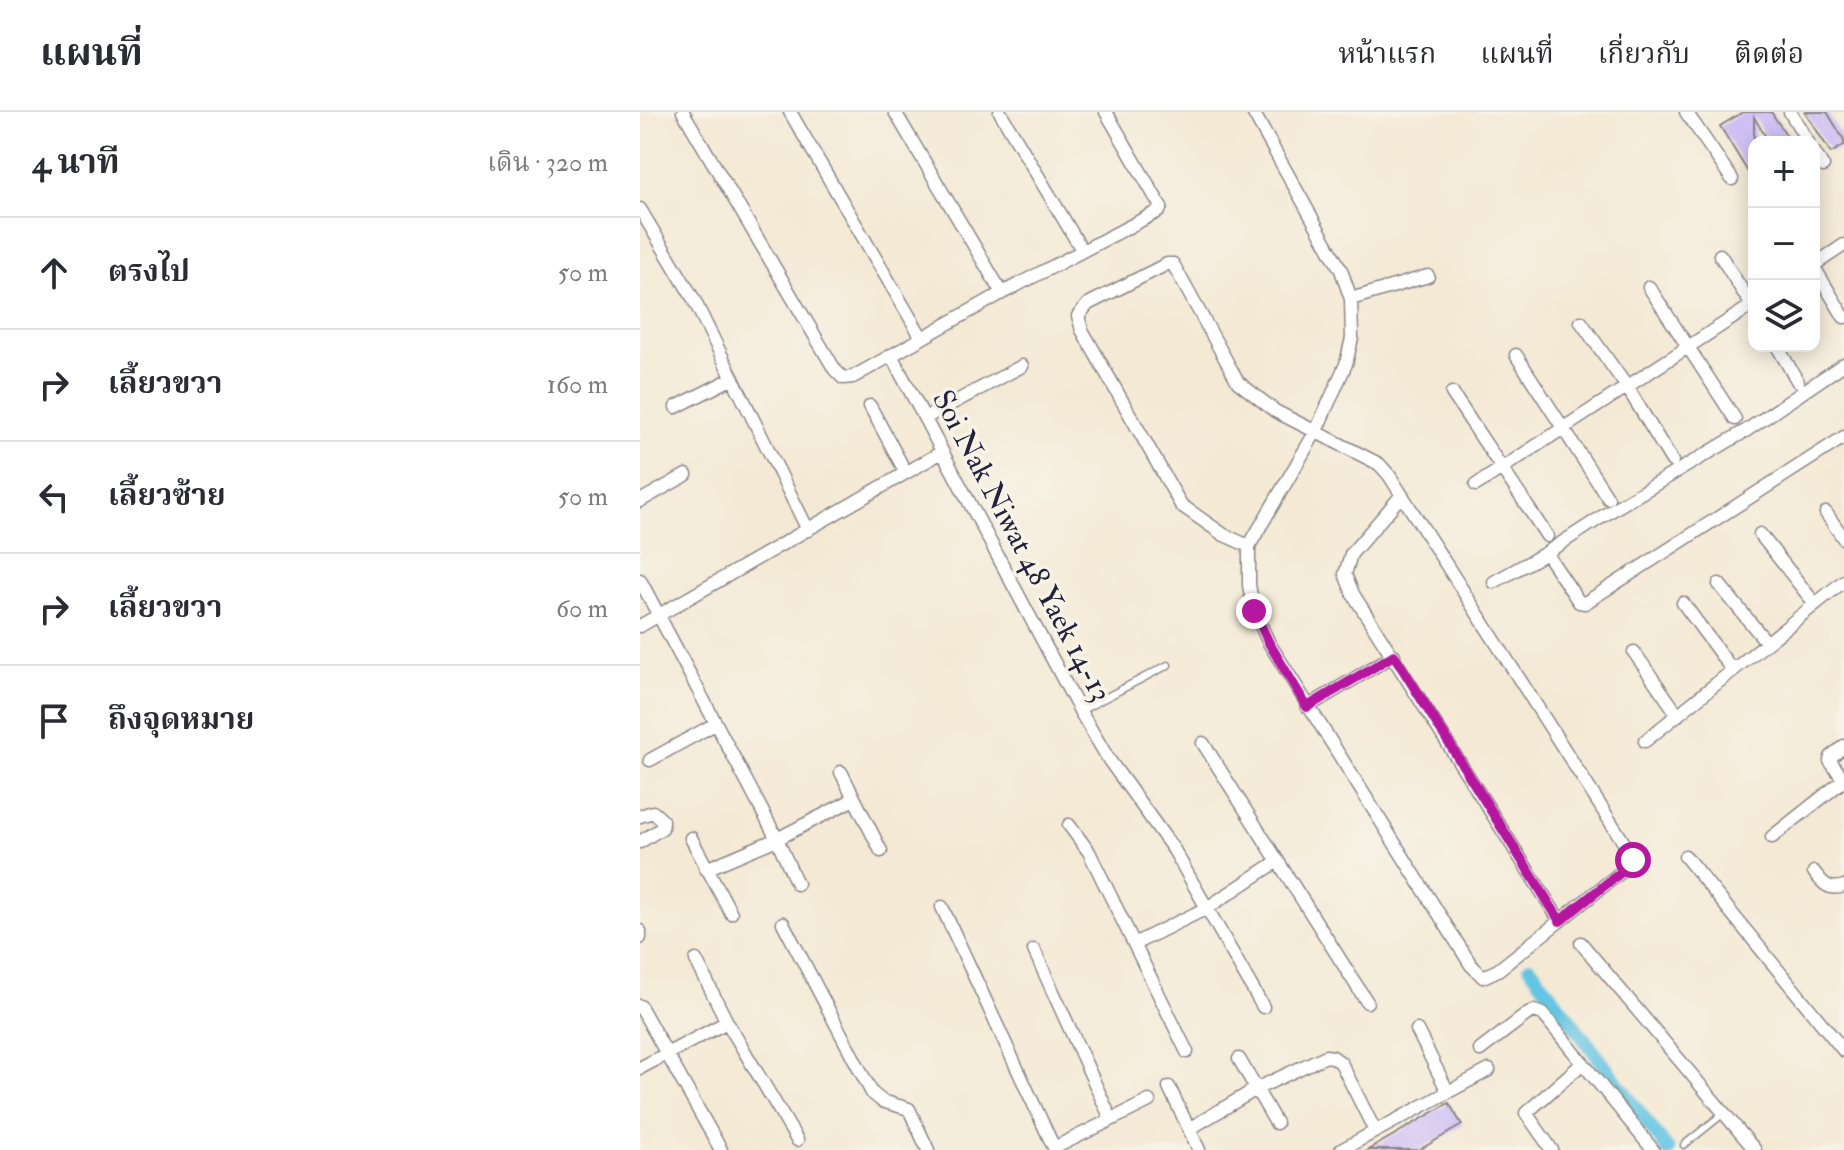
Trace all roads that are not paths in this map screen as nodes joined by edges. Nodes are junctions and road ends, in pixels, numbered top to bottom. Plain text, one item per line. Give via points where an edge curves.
1 (683, 112) edge
2 (790, 112) edge
3 (895, 112) edge
4 (1000, 112) edge
5 (1106, 112) edge
6 (1253, 112) edge
7 (1686, 112) edge
8 (1790, 112) edge
9 (1804, 136) edge
10 (1820, 161) edge
11 (1823, 166) dead end
12 (1732, 179) dead end
13 (640, 209) edge
14 (1844, 245) edge
15 (1082, 250) junction
16 (1720, 255) dead end
17 (1820, 262) edge
18 (1428, 276) dead end
19 (1820, 276) edge
20 (1649, 287) dead end
21 (1002, 293) junction
22 (1748, 298) edge
23 (1351, 299) junction
24 (1748, 309) edge
25 (1844, 317) edge
26 (1581, 322) dead end
27 (922, 338) junction
28 (1689, 347) junction
29 (1780, 352) edge
30 (891, 355) junction
31 (1516, 355) dead end
32 (1844, 364) edge
33 (1022, 366) dead end
34 (733, 378) junction
35 (1798, 382) dead end
36 (1627, 387) junction
37 (1452, 393) dead end
38 (870, 406) dead end
39 (676, 407) dead end
40 (925, 418) junction
41 (1735, 419) dead end
42 (1564, 429) junction
43 (1316, 431) junction
44 (1844, 437) edge
45 (942, 452) junction
46 (1672, 461) dead end
47 (1502, 468) junction
48 (906, 473) junction
49 (686, 475) dead end
50 (1476, 485) dead end
51 (1401, 496) junction
52 (1608, 498) dead end
53 (640, 501) edge
54 (1826, 513) dead end
55 (808, 530) junction
56 (1760, 534) dead end
57 (1547, 536) dead end
58 (1844, 539) edge
59 (1249, 546) junction
60 (1546, 553) junction
61 (640, 580) edge
62 (1844, 581) edge
63 (1494, 582) dead end
64 (1719, 584) dead end
65 (1683, 603) dead end
66 (1815, 604) junction
67 (658, 616) junction
68 (640, 626) edge
69 (1767, 643) junction
70 (1634, 652) dead end
71 (1394, 655) junction
72 (1168, 665) dead end
73 (1733, 671) junction
74 (1307, 707) junction
75 (1080, 711) junction
76 (1678, 715) junction
77 (715, 724) junction
78 (1645, 741) dead end
79 (1203, 743) dead end
80 (1844, 746) edge
81 (650, 760) dead end
82 (841, 772) dead end
83 (1844, 780) edge
84 (854, 799) junction
85 (640, 816) edge
86 (1069, 825) dead end
87 (1772, 837) dead end
88 (691, 838) dead end
89 (777, 839) junction
90 (640, 842) edge
91 (881, 851) dead end
92 (1685, 856) dead end
93 (1278, 861) junction
94 (706, 869) junction
95 (1814, 872) dead end
96 (797, 884) dead end
97 (1844, 886) edge
98 (942, 907) dead end
99 (1207, 908) junction
100 (731, 913) dead end
101 (1560, 921) junction
102 (783, 923) dead end
103 (640, 931) edge
104 (640, 938) edge
105 (1581, 943) dead end
106 (1134, 944) junction
107 (1034, 950) dead end
108 (696, 960) dead end
109 (1367, 1002) dead end
110 (640, 1006) edge
111 (1263, 1007) dead end
112 (727, 1022) junction
113 (1417, 1030) dead end
114 (1480, 1050) dead end
115 (1844, 1051) edge
116 (1187, 1052) dead end
117 (665, 1054) junction
118 (1239, 1059) dead end
119 (1583, 1063) junction
120 (640, 1068) edge
121 (1489, 1070) dead end
122 (1169, 1087) dead end
123 (1256, 1089) junction
124 (1448, 1092) junction
125 (1149, 1101) dead end
126 (1724, 1113) junction
127 (1111, 1119) junction
128 (1276, 1123) dead end
129 (1189, 1129) junction
130 (1375, 1131) junction
131 (797, 1140) dead end
132 (1684, 1145) dead end
133 (1054, 1149) edge
134 (721, 1150) edge
135 (928, 1150) edge
136 (1199, 1150) edge
137 (1341, 1150) edge
138 (1552, 1150) edge
139 (1653, 1150) edge
140 (1755, 1150) edge

1 - 30 street via 835,370 843,378 853,377
2 - 27 street
3 - 21 street
4 - 15 street
5 - 15 street via 1161,207
6 - 23 street via 1341,270
7 - 12 street
8 - 9 street
10 - 11 street
13 - 34 street
14 - 17 street
15 - 21 street
16 - 22 street
18 - 23 street
19 - 25 street
20 - 28 street
21 - 27 street
23 - 43 street via 1346,364
24 - 28 street
26 - 36 street
27 - 30 street
28 - 36 street
28 - 41 street
29 - 35 street
30 - 40 street, Soi Nak Niwat 48 Yaek 14-13
31 - 42 street
32 - 60 street
33 - 40 street
34 - 39 street
34 - 55 street
36 - 42 street
36 - 46 street
37 - 47 street
38 - 48 street
40 - 45 street, Soi Nak Niwat 48 Yaek 14-13
42 - 47 street
42 - 52 street
43 - 51 street via 1379,464
43 - 59 street
43 - 59 street via 1275,411 1238,382 1171,264 1088,304 1078,316 1181,505
44 - 60 street via 1585,603 1579,602
45 - 48 street
45 - 75 street, Soi Nak Niwat 48 Yaek 14-13
47 - 50 street
47 - 57 street
48 - 55 street
49 - 53 street
51 - 71 street via 1351,554 1345,574
51 - 101 street via 1633,857 1630,865
54 - 58 street
55 - 67 street
56 - 66 street
59 - 74 street via 1254,611
60 - 63 street
61 - 67 street
62 - 66 street
64 - 69 street
65 - 73 street
66 - 69 street
67 - 68 street
67 - 77 street
69 - 73 street
70 - 76 street
71 - 74 street
71 - 101 street
72 - 75 lane
73 - 76 street
74 - 101 street via 1483,977
75 - 99 street, Soi Nak Niwat 48 Yaek 14-13
76 - 78 street
77 - 81 street
77 - 89 street
79 - 93 street
80 - 83 street via 1830,761
82 - 84 street
83 - 87 street
84 - 89 street
84 - 91 street
85 - 90 street via 653,812 662,820 662,828
86 - 106 street via 1089,852
88 - 94 street
89 - 94 street
89 - 96 street
92 - 115 street
93 - 99 street
93 - 109 street
94 - 100 street
95 - 97 street via 1834,890
98 - 133 street
99 - 106 street
99 - 111 street, Soi Nak Niwat 48 Yaek 14-13
102 - 135 street via 872,1093 909,1109
103 - 104 street
105 - 126 street
106 - 116 street
107 - 127 street
108 - 112 street
110 - 117 street
112 - 117 street
112 - 131 street
113 - 124 street
114 - 119 street via 1534,1011 1543,1014
117 - 120 street
117 - 134 street
118 - 123 street
119 - 138 street via 1526,1113
119 - 139 street
121 - 124 street
122 - 129 street
123 - 128 street
123 - 129 street
123 - 130 street via 1317,1059 1333,1057
124 - 130 street
125 - 127 street
126 - 132 lane
126 - 140 street
127 - 133 street
129 - 136 street
130 - 137 street

